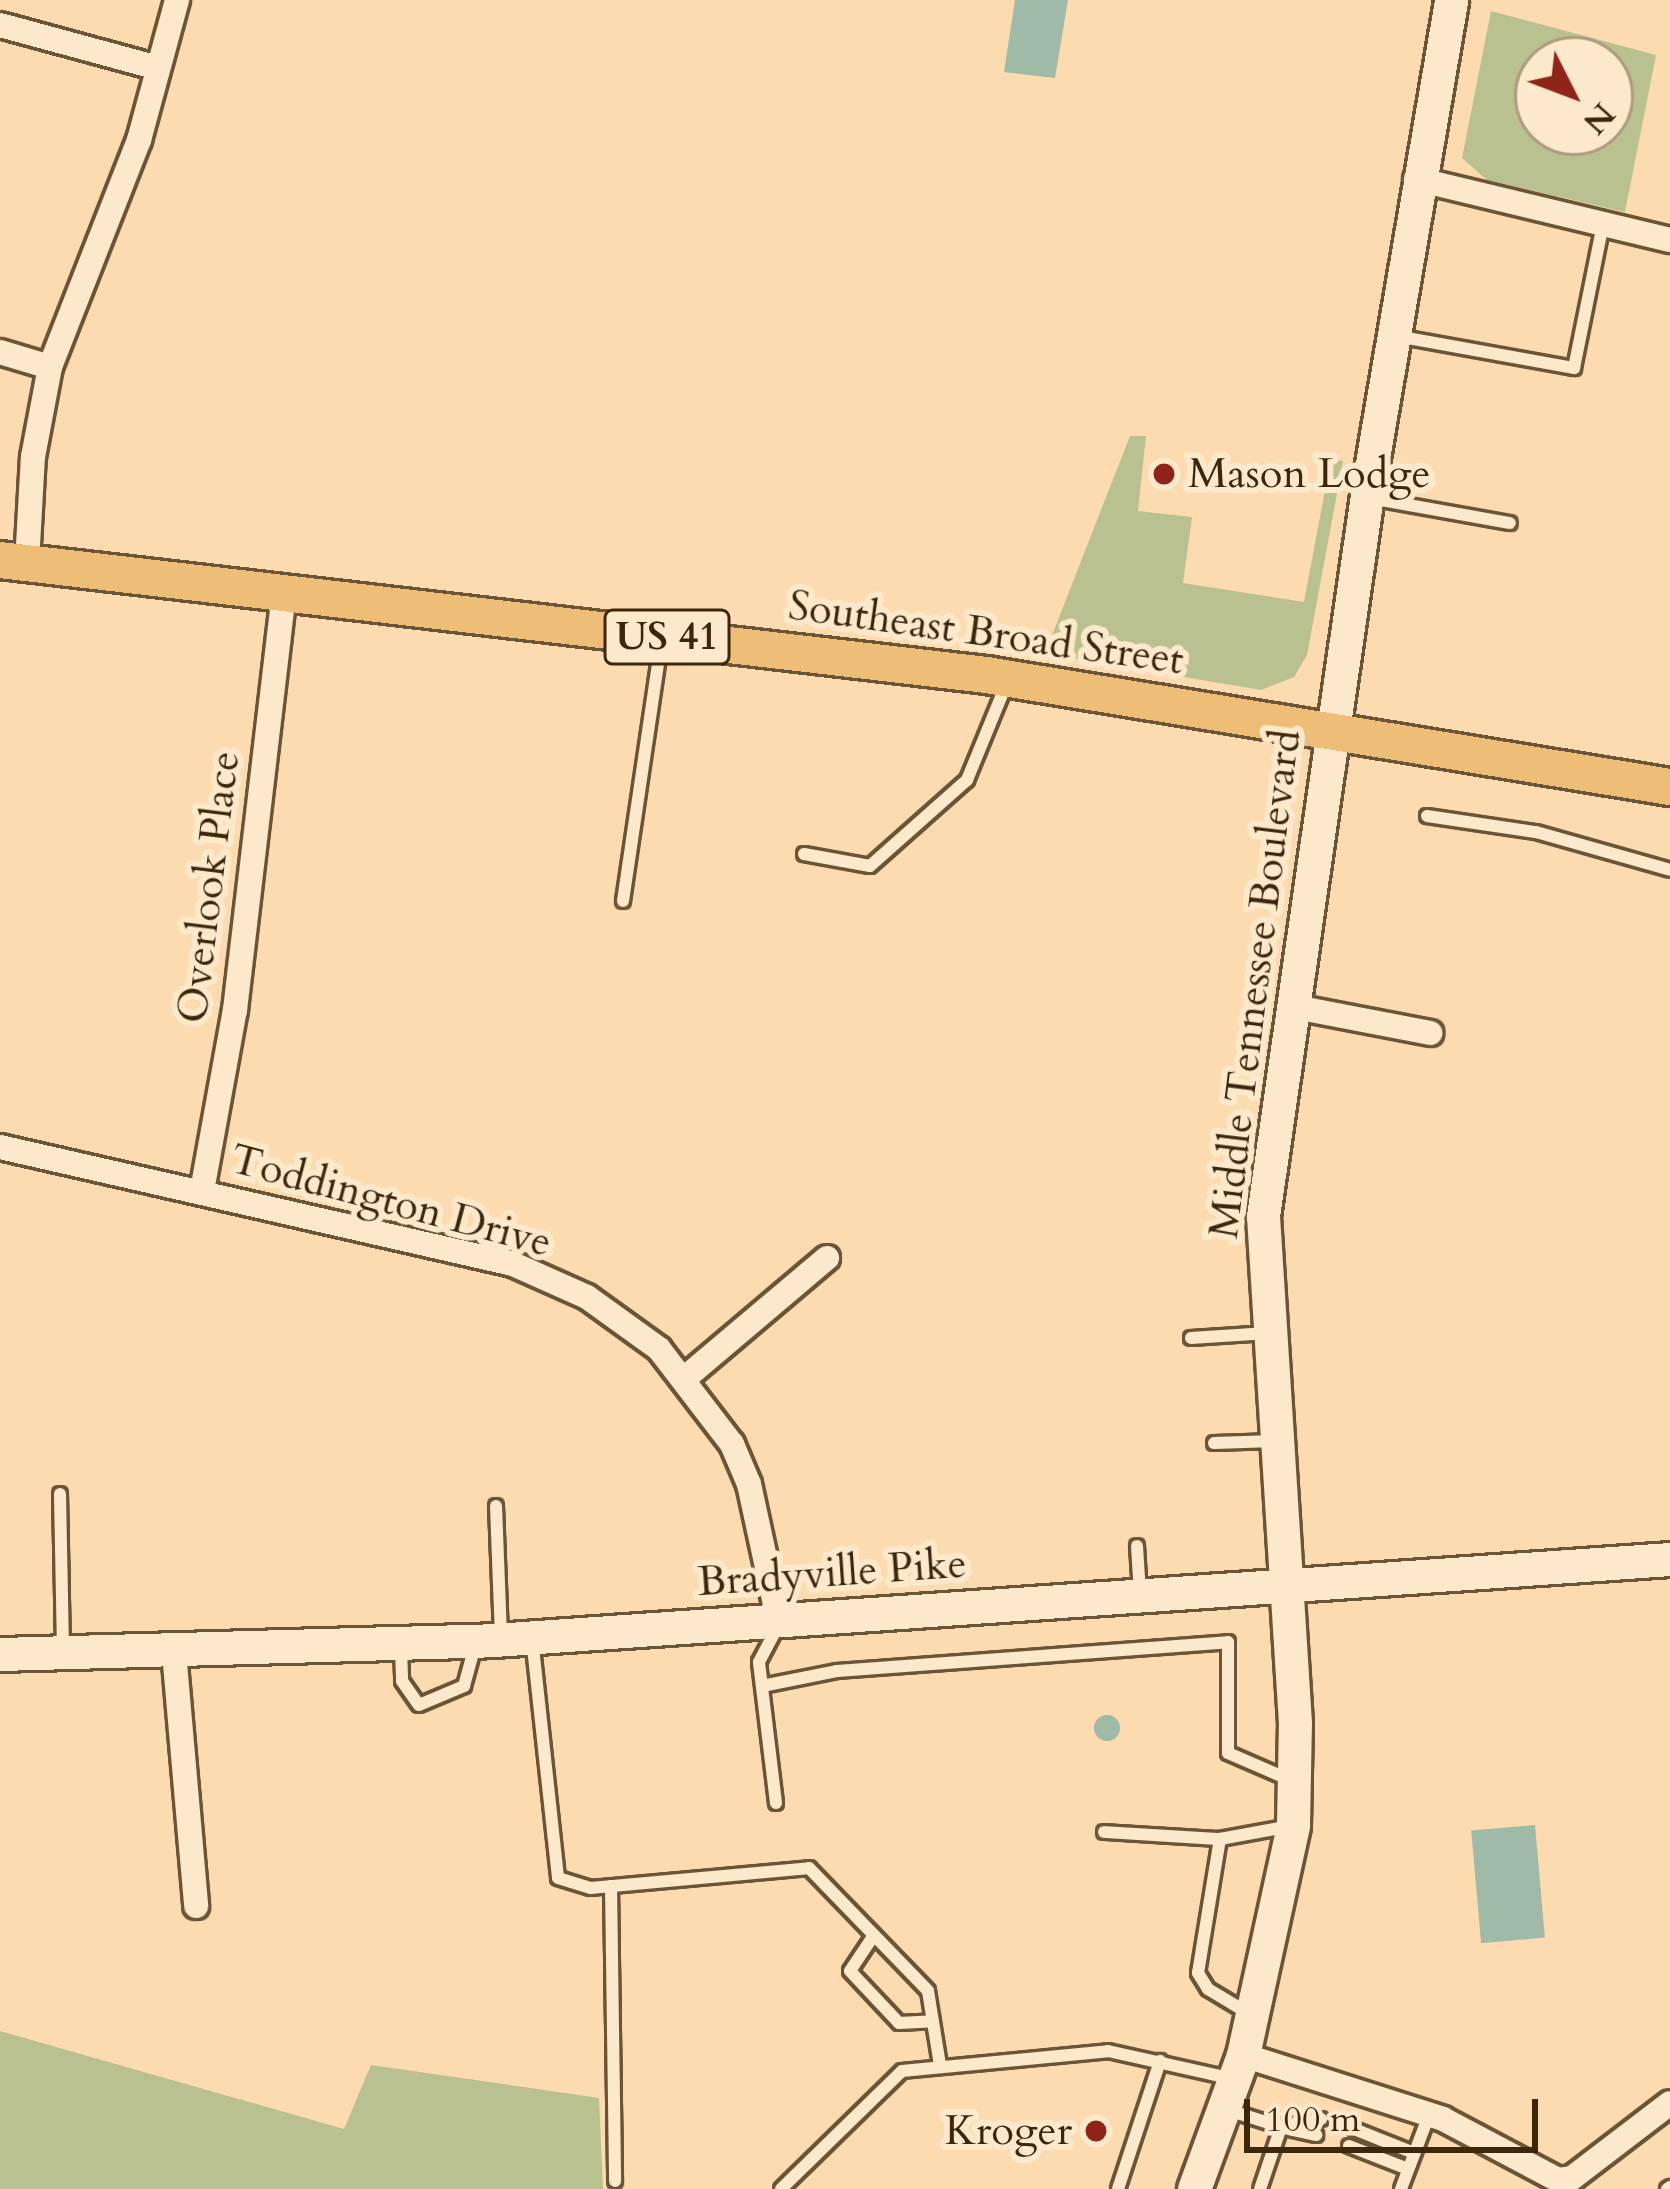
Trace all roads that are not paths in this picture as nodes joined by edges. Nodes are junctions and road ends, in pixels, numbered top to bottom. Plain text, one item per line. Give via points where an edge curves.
1 (177, 0) edge
2 (1451, 0) edge
3 (0, 25) edge
4 (158, 68) junction
5 (1416, 179) junction
6 (1604, 224) junction
7 (1670, 240) edge
8 (1392, 335) junction
9 (0, 352) edge
10 (50, 367) junction
11 (1366, 497) junction
12 (1510, 524) dead end
13 (14, 562) edge
14 (284, 591) junction
15 (662, 636) junction
16 (1007, 678) junction
17 (1331, 729) junction
18 (1670, 787) edge
19 (1426, 816) dead end
20 (804, 854) dead end
21 (1670, 870) edge
22 (623, 901) dead end
23 (1291, 1006) junction
24 (1430, 1033) dead end
25 (0, 1147) edge
26 (202, 1191) junction
27 (827, 1258) dead end
28 (1269, 1332) junction
29 (1191, 1338) dead end
30 (685, 1378) junction
31 (1276, 1441) junction
32 (1214, 1443) dead end
33 (60, 1494) dead end
34 (496, 1506) dead end
35 (1137, 1546) dead end
36 (1670, 1558) edge
37 (1285, 1584) junction
38 (1140, 1595) junction
39 (779, 1622) junction
40 (503, 1639) junction
41 (401, 1643) junction
42 (174, 1652) junction
43 (63, 1653) junction
44 (0, 1654) edge
45 (762, 1686) junction
46 (1294, 1781) junction
47 (776, 1803) dead end
48 (1293, 1826) junction
49 (1105, 1832) dead end
50 (1220, 1839) junction
51 (611, 1886) junction
52 (196, 1906) dead end
53 (874, 1935) junction
54 (1253, 2017) junction
55 (933, 2021) junction
56 (1160, 2061) junction
57 (940, 2065) junction
58 (1234, 2081) junction
59 (1670, 2103) edge
60 (1429, 2114) junction
61 (1321, 2120) dead end
62 (1281, 2127) junction
63 (1354, 2129) dead end
64 (1316, 2135) dead end
65 (1349, 2146) dead end
66 (1414, 2153) junction
67 (1408, 2169) junction
68 (615, 2181) dead end
69 (1570, 2184) edge
70 (781, 2189) edge
71 (1118, 2189) edge
72 (1194, 2189) edge
73 (1260, 2189) edge
74 (1401, 2189) edge

1 - 4 street
2 - 5 main road, Middle Tennessee Boulevard
3 - 4 street
4 - 10 street via 139,140
5 - 6 street
5 - 8 main road, Middle Tennessee Boulevard
6 - 7 street
6 - 8 lane via 1574,368
8 - 11 main road, Middle Tennessee Boulevard
9 - 10 street
10 - 13 street
11 - 12 lane
11 - 17 main road, Middle Tennessee Boulevard
13 - 14 main road, Southeast Broad Street / US 41
14 - 15 main road, Southeast Broad Street / US 41
14 - 26 street, Overlook Place via 235,1010
15 - 16 main road, Southeast Broad Street / US 41
15 - 22 lane
16 - 17 main road, Southeast Broad Street / US 41
16 - 20 lane via 968,780 870,866
17 - 18 main road, Southeast Broad Street / US 41
17 - 23 main road, Middle Tennessee Boulevard
19 - 21 lane via 1536,832
23 - 24 street
23 - 28 main road, Middle Tennessee Boulevard via 1263,1216
25 - 26 street, Toddington Drive
26 - 30 street, Toddington Drive via 513,1264 630,1324
27 - 30 street
28 - 29 lane
28 - 31 main road, Middle Tennessee Boulevard
30 - 39 street, Toddington Drive via 744,1466
31 - 32 lane
31 - 37 main road, Middle Tennessee Boulevard
33 - 43 lane
34 - 40 lane
35 - 38 lane
36 - 37 main road, Bradyville Pike
37 - 38 main road, Bradyville Pike
37 - 46 main road, Middle Tennessee Boulevard
38 - 39 main road, Bradyville Pike
39 - 40 main road, Bradyville Pike
39 - 45 lane via 759,1662
40 - 41 main road, Bradyville Pike
40 - 41 lane via 464,1686 418,1705 401,1681
40 - 51 lane via 558,1878
41 - 42 main road, Bradyville Pike
42 - 43 main road, Bradyville Pike
42 - 52 street
43 - 44 main road, Bradyville Pike
45 - 46 lane via 836,1671 1228,1642 1228,1753
45 - 47 lane
46 - 48 main road, Middle Tennessee Boulevard
48 - 50 lane
48 - 54 main road, Middle Tennessee Boulevard
49 - 50 lane
50 - 54 lane via 1198,1972 1208,1989
51 - 53 lane via 809,1868
51 - 68 lane
53 - 55 lane via 928,1991
53 - 55 lane via 850,1971 899,2023
54 - 58 main road, Middle Tennessee Boulevard
55 - 57 lane
56 - 57 lane via 1108,2051
56 - 58 lane
56 - 71 lane
57 - 70 lane via 902,2071
58 - 60 street
58 - 62 lane
58 - 72 main road, Middle Tennessee Boulevard
59 - 69 street
60 - 66 lane
60 - 69 street
61 - 62 lane
62 - 64 lane
62 - 73 lane
63 - 66 lane
65 - 67 lane
66 - 67 lane
67 - 74 lane

